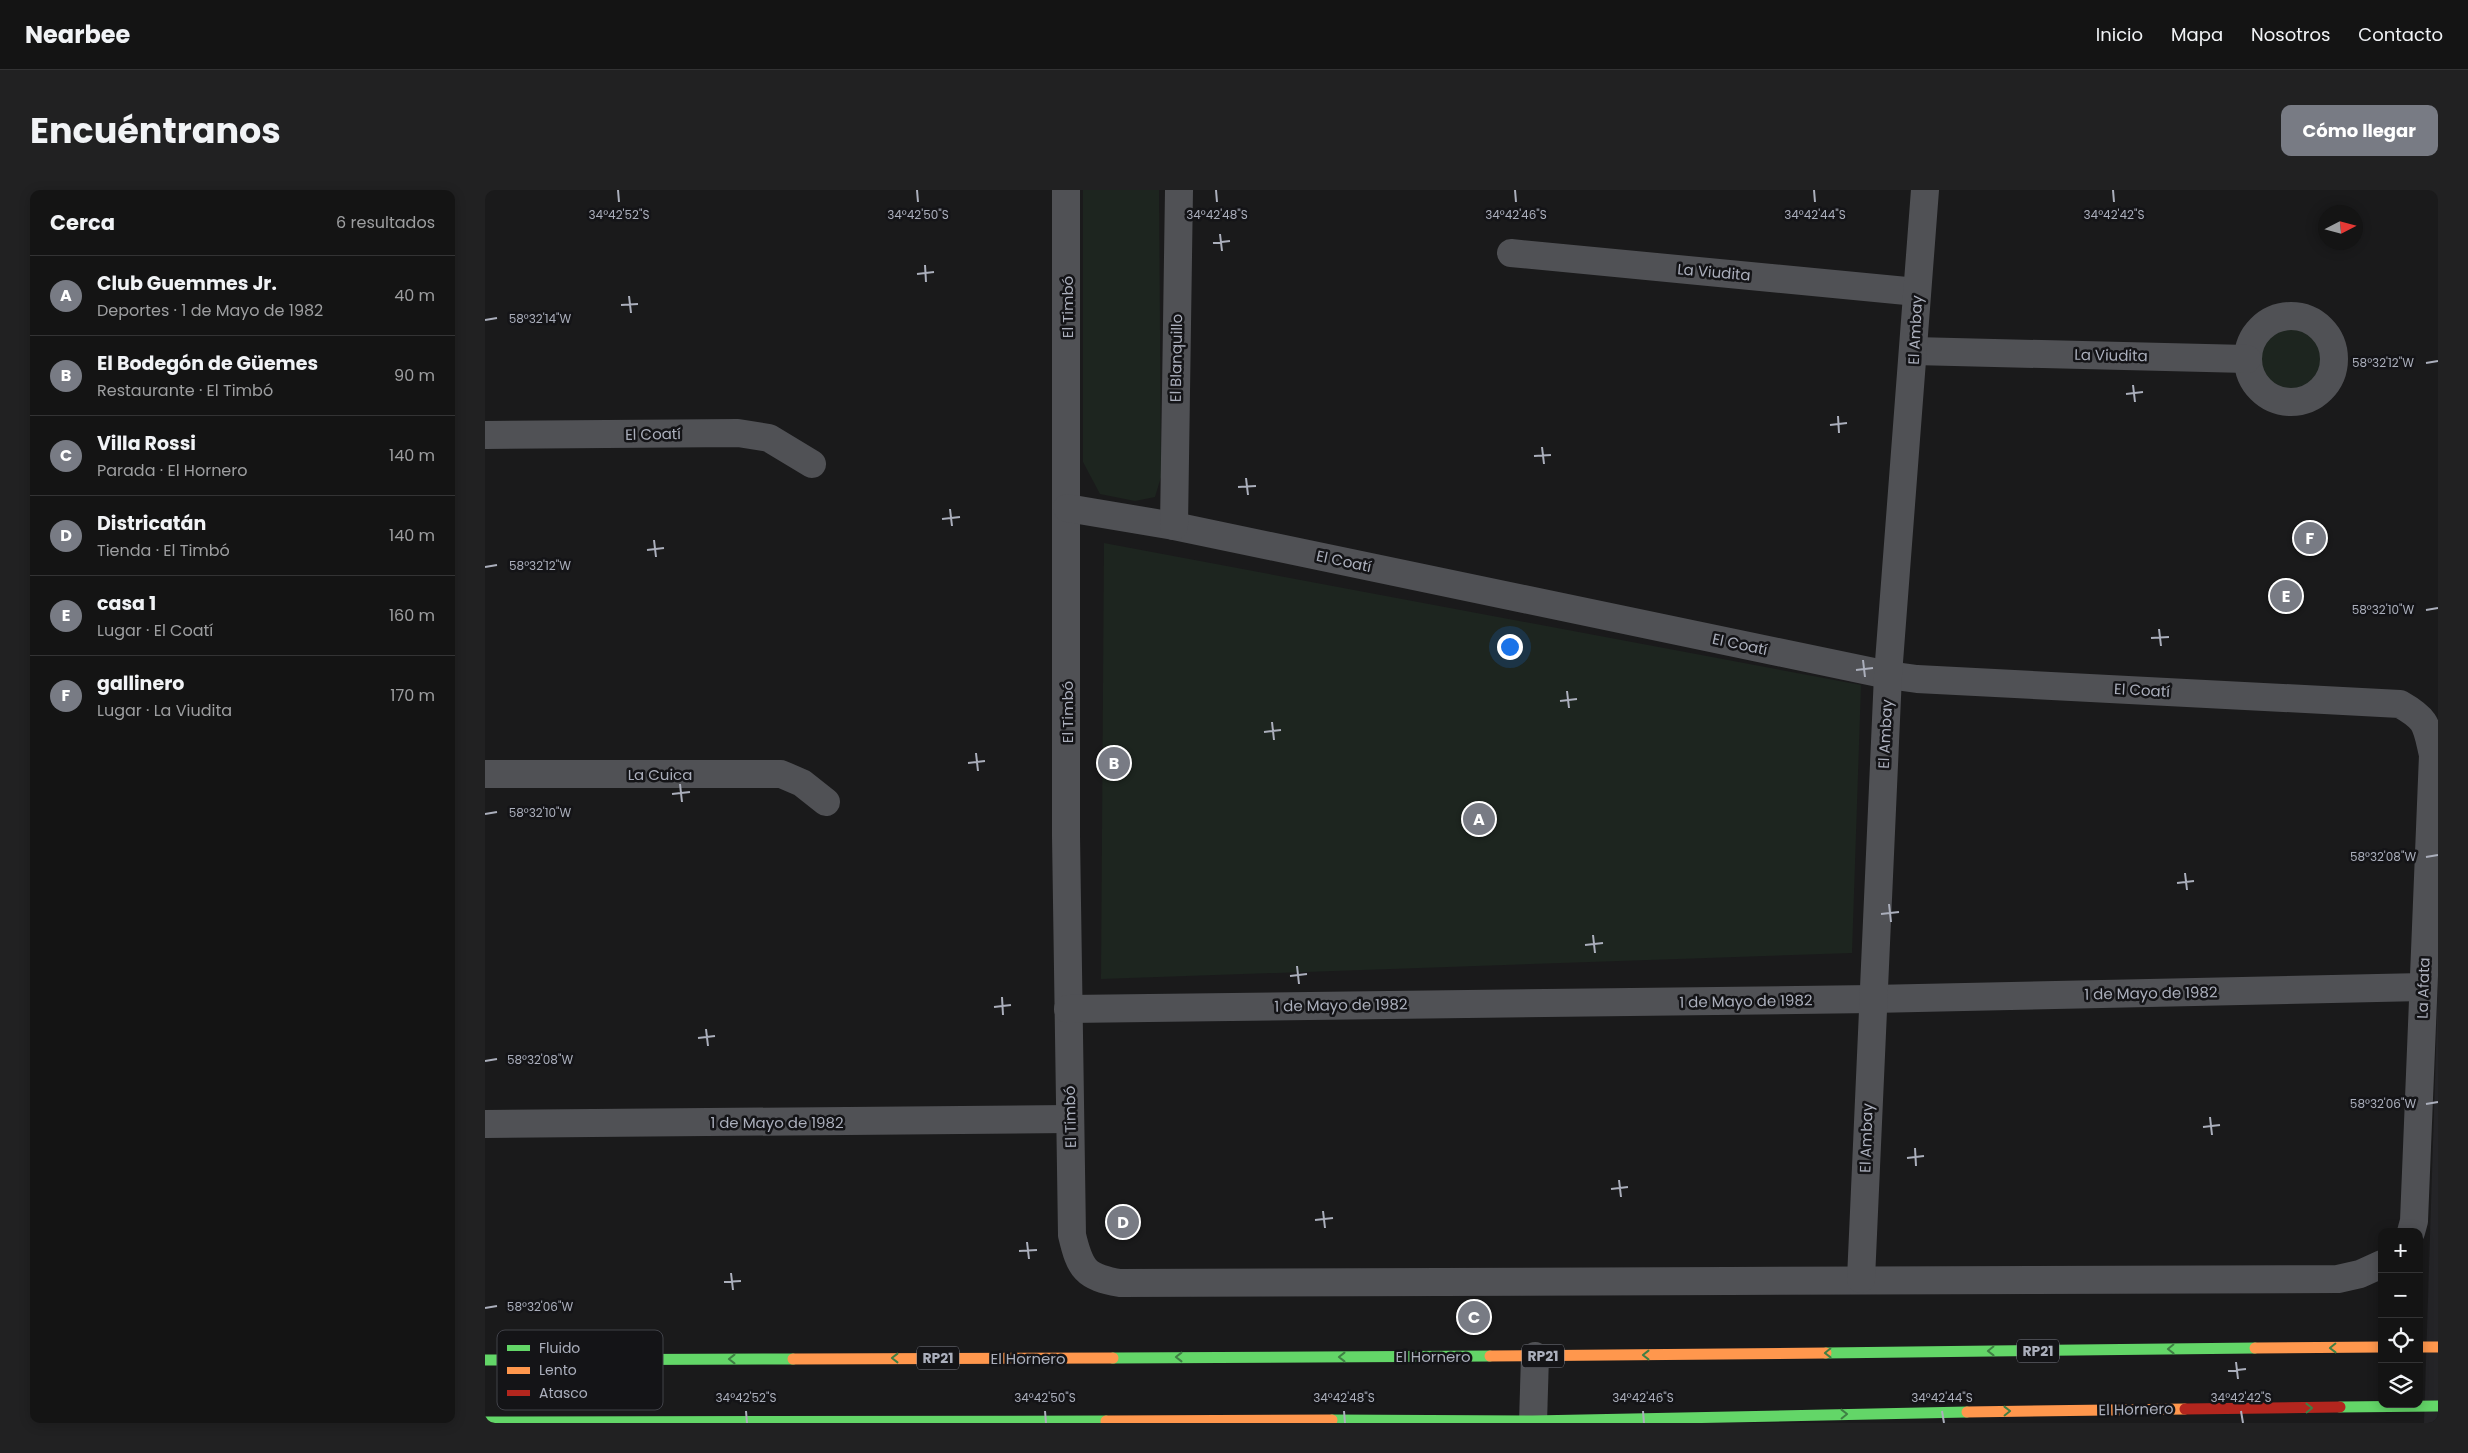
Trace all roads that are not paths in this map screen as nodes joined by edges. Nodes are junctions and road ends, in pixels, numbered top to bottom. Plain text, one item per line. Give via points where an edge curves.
1 (1066, 190) edge
2 (1179, 190) edge
3 (1925, 190) edge
4 (1511, 253) dead end
5 (1917, 292) junction
6 (1914, 351) junction
7 (2247, 359) dead end
8 (485, 435) edge
9 (813, 464) dead end
10 (1067, 508) junction
11 (1174, 526) junction
12 (1888, 675) junction
13 (2420, 716) joint
14 (485, 774) edge
15 (827, 802) dead end
16 (2423, 987) junction
17 (1872, 999) junction
18 (1068, 1009) junction
19 (1070, 1119) junction
20 (485, 1124) edge
21 (2412, 1228) edge
22 (2371, 1269) edge
23 (1861, 1278) junction
24 (2378, 1347) edge
25 (2423, 1347) edge
26 (2438, 1347) edge
27 (1535, 1356) junction
28 (663, 1359) edge
29 (2438, 1406) edge
30 (485, 1422) edge
31 (1533, 1422) edge

1 - 10 street, El Timbó
2 - 11 street, El Blanquillo
3 - 5 street, El Ambay
4 - 5 street, La Viudita
5 - 6 street, El Ambay
6 - 7 street, La Viudita
6 - 12 street, El Ambay
8 - 9 street, El Coatí via 738,433 769,438
10 - 11 street, El Coatí
10 - 18 street, El Timbó
11 - 12 street, El Coatí
12 - 13 street, El Coatí via 2400,704
12 - 17 street, El Ambay
13 - 16 street, La Afata via 2427,727 2433,755
14 - 15 street, La Cuica via 781,774 802,783
16 - 17 street, 1 de Mayo de 1982
16 - 21 street, La Afata
17 - 18 street, 1 de Mayo de 1982
17 - 23 street, El Ambay
18 - 19 street, El Timbó
19 - 20 street, 1 de Mayo de 1982
19 - 23 street, El Timbó via 1072,1235 1077,1260 1087,1273 1102,1280 1120,1283 1490,1283
22 - 23 street via 2338,1279
24 -> 27 main road, El Hornero / RP21
25 - 26 main road
27 -> 28 main road, El Hornero / RP21
27 - 31 street
31 -> 29 main road, El Hornero via 1932,1412
30 - 31 main road, El Hornero

